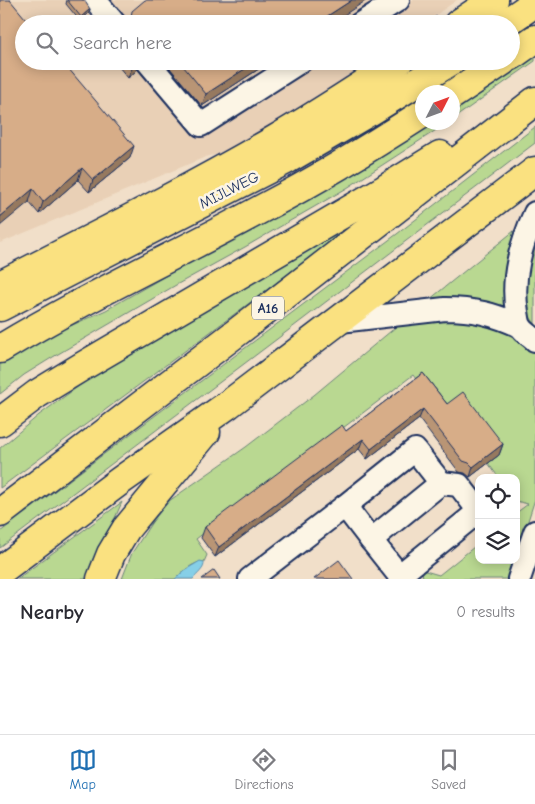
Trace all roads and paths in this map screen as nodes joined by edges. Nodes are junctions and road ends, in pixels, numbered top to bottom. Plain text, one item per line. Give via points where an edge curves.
1 (95, 0) edge
2 (398, 0) edge
3 (494, 0) edge
4 (535, 1) edge
5 (108, 15) edge
6 (374, 15) edge
7 (472, 15) edge
8 (516, 15) edge
9 (535, 39) edge
10 (520, 50) edge
11 (155, 70) edge
12 (287, 70) edge
13 (385, 70) edge
14 (436, 70) edge
15 (490, 70) edge
16 (460, 90) edge
17 (535, 101) edge
18 (415, 119) edge
19 (535, 171) edge
20 (535, 213) edge
21 (0, 285) edge
22 (0, 307) edge
23 (340, 321) junction
24 (528, 333) edge
25 (0, 349) edge
26 (230, 404) junction
27 (0, 422) edge
28 (441, 483) junction
29 (345, 506) junction
30 (0, 513) edge
31 (535, 532) edge
32 (371, 540) junction
33 (0, 571) edge
34 (401, 577) edge
35 (101, 579) edge
36 (250, 579) edge
37 (519, 579) edge

1 - 5 lane
2 - 6 lane
3 - 7 main road
4 - 8 main road
9 - 10 main road
11 - 12 lane via 201,125
13 - 21 main road, MIJLWEG via 231,165
14 - 22 main road, MIJLWEG via 288,159
15 - 16 main road
17 - 27 main road, A16 via 83,366 37,394
17 - 30 main road, A16
18 - 25 main road via 369,149 266,207 44,322
19 - 23 main road
20 - 24 lane via 523,244 515,290 516,306
23 - 24 lane via 460,309 487,313
23 - 26 main road
26 - 33 main road
26 - 35 main road via 126,529
28 - 29 lane via 415,450
28 - 32 lane
28 - 34 lane via 459,485 479,511
29 - 32 lane
29 - 36 lane
31 - 37 lane
32 - 34 lane

